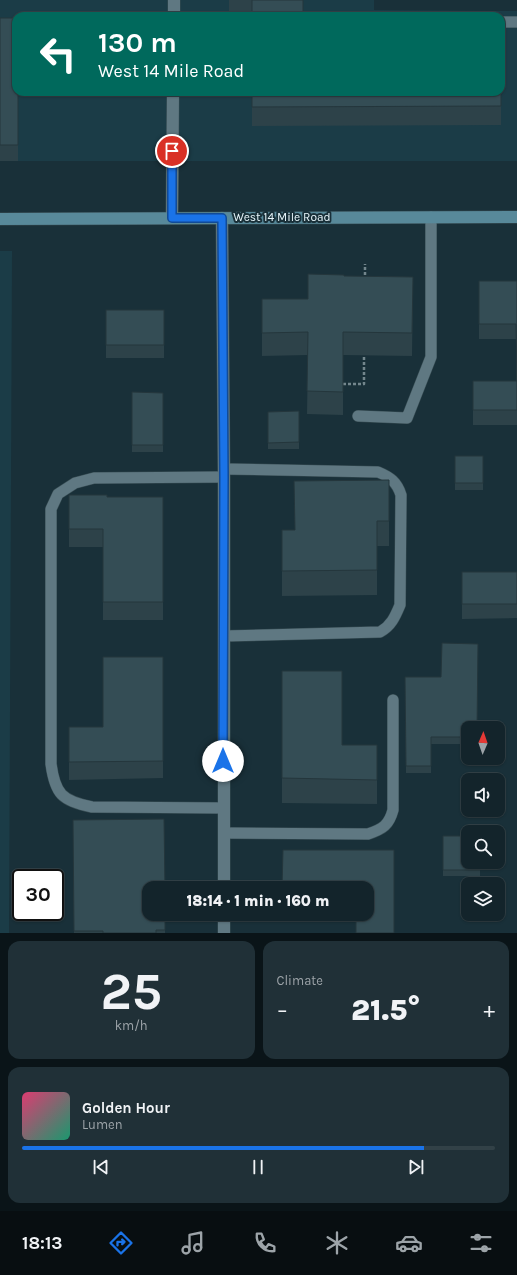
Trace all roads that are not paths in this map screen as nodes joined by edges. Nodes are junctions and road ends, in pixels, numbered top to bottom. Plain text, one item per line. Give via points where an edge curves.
1 (174, 0) edge
2 (174, 12) edge
3 (505, 22) edge
4 (517, 22) edge
5 (173, 96) edge
6 (431, 217) junction
7 (517, 217) edge
8 (172, 218) junction
9 (222, 218) junction
10 (0, 219) edge
11 (358, 416) dead end
12 (224, 473) junction
13 (224, 636) junction
14 (393, 700) dead end
15 (223, 808) junction
16 (224, 833) junction
17 (224, 881) edge
18 (224, 921) edge
19 (224, 933) edge

1 - 2 street
3 - 4 lane
5 - 8 street
6 - 7 main road, West 14 Mile Road
6 - 9 main road, West 14 Mile Road
6 - 11 lane via 431,357 407,418
8 - 9 main road, West 14 Mile Road
8 - 10 main road, West 14 Mile Road
9 - 12 street
12 - 13 street
12 - 13 lane via 378,472 393,481 401,494 400,605 388,628 380,632
12 - 15 lane via 94,478 75,483 58,494 51,509 51,764 53,780 60,794 75,804 92,807
13 - 15 street
14 - 16 lane via 393,810 390,821 380,830 368,834
15 - 16 street
16 - 17 street
18 - 19 street

